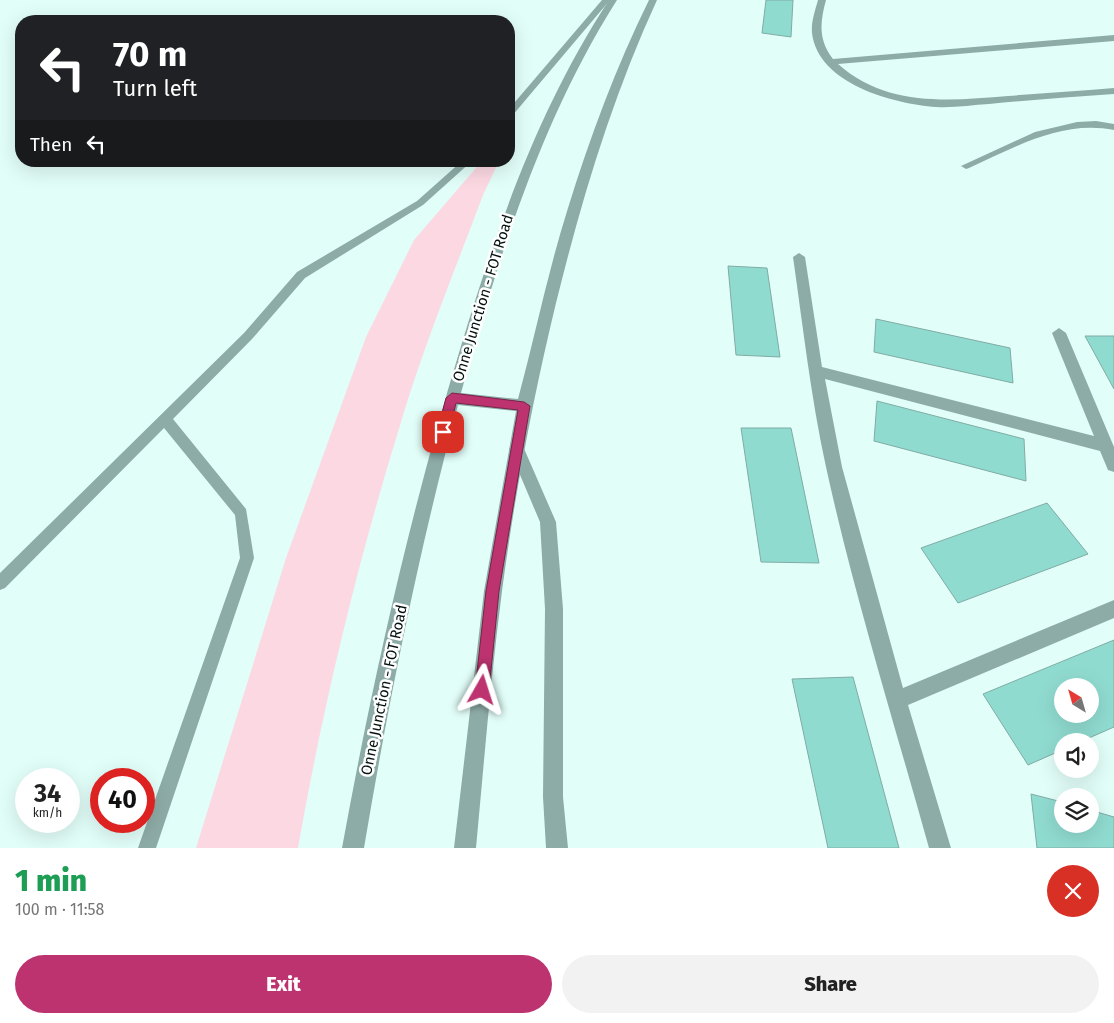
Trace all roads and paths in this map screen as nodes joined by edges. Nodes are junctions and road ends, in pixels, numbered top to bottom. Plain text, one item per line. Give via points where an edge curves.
1 (606, 0) edge
2 (612, 0) edge
3 (653, 0) edge
4 (822, 0) edge
5 (1114, 38) edge
6 (830, 62) junction
7 (1114, 91) edge
8 (515, 107) edge
9 (1114, 127) edge
10 (966, 166) dead end
11 (461, 167) edge
12 (799, 257) dead end
13 (1059, 333) dead end
14 (816, 370) junction
15 (452, 398) junction
16 (524, 406) junction
17 (164, 418) junction
18 (1104, 445) junction
19 (517, 449) junction
20 (1114, 465) edge
21 (0, 584) edge
22 (1114, 609) edge
23 (897, 700) junction
24 (147, 848) edge
25 (354, 848) edge
26 (465, 848) edge
27 (556, 848) edge
28 (940, 848) edge

1 - 8 lane
2 - 15 street, Onne Junction - FOT Road via 589,35 550,110 515,197
3 - 16 street via 602,120 576,201
4 - 6 street via 816,37
5 - 6 street
6 - 7 street via 840,73 861,84 896,98 918,102 940,104
9 - 10 lane via 1084,124 1046,131
11 - 17 lane via 420,202 301,275 248,336
12 - 14 street
13 - 18 street
14 - 18 street
14 - 23 street via 834,467
15 - 16 street
15 - 25 street, Onne Junction - FOT Road via 419,526 368,764
16 - 19 street
17 - 21 lane
17 - 24 lane via 241,513 247,558
18 - 20 street
19 - 26 street via 493,591
19 - 27 street via 548,522 554,609 553,797
22 - 23 street
23 - 28 street

